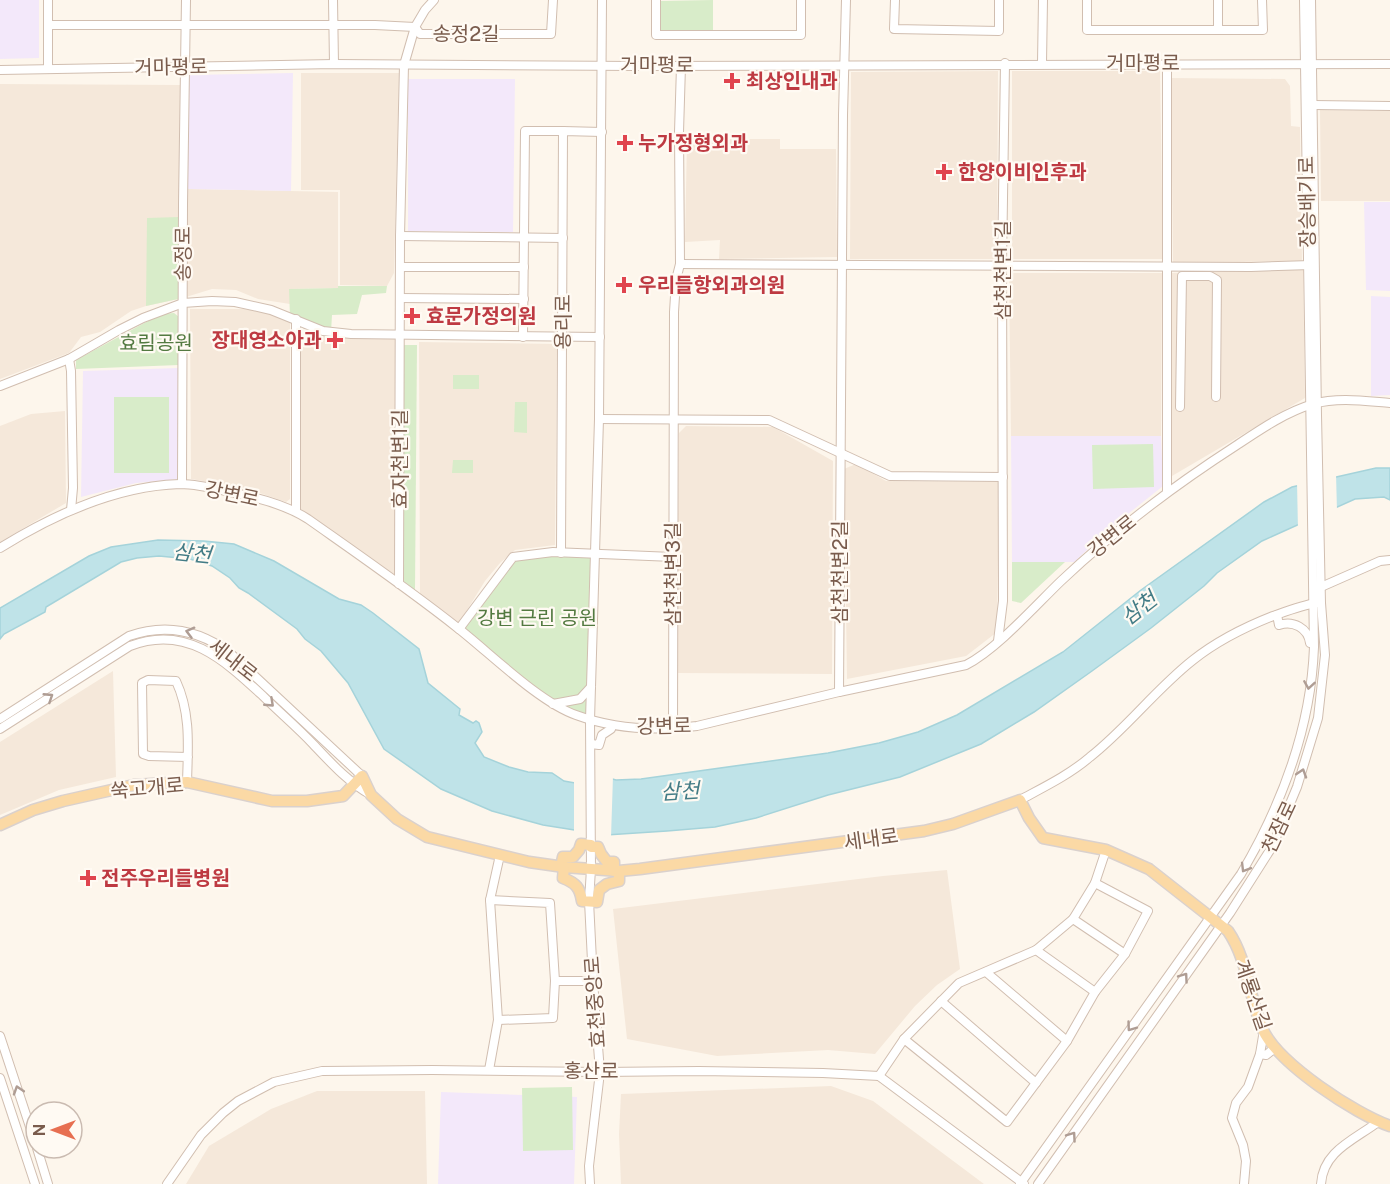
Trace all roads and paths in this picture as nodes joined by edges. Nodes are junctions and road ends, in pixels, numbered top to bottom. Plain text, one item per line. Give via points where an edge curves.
1 (48, 0) edge
2 (186, 0) edge
3 (333, 0) edge
4 (434, 0) edge
5 (553, 0) edge
6 (602, 0) edge
7 (656, 0) edge
8 (801, 0) edge
9 (846, 0) edge
10 (895, 0) edge
11 (999, 0) edge
12 (1043, 0) edge
13 (1087, 0) edge
14 (1218, 0) edge
15 (1262, 0) edge
16 (1304, 0) edge
17 (1311, 0) edge
18 (48, 25) junction
19 (186, 25) junction
20 (333, 25) junction
21 (416, 27) junction
22 (1218, 30) junction
23 (1005, 63) junction
24 (1041, 63) junction
25 (1167, 63) junction
26 (334, 64) junction
27 (844, 64) junction
28 (1390, 64) edge
29 (404, 65) junction
30 (1309, 65) junction
31 (602, 66) junction
32 (681, 66) junction
33 (185, 68) junction
34 (48, 69) junction
35 (0, 70) edge
36 (1314, 105) junction
37 (1390, 106) edge
38 (563, 131) junction
39 (602, 132) junction
40 (400, 236) junction
41 (524, 237) junction
42 (563, 238) junction
43 (680, 264) junction
44 (842, 265) junction
45 (1312, 265) junction
46 (1002, 266) junction
47 (400, 267) junction
48 (524, 267) junction
49 (1168, 267) junction
50 (400, 298) junction
51 (524, 299) junction
52 (183, 303) junction
53 (296, 319) junction
54 (400, 335) junction
55 (523, 337) junction
56 (600, 337) junction
57 (563, 338) junction
58 (69, 359) junction
59 (0, 387) edge
60 (1216, 397) dead end
61 (1390, 403) edge
62 (1314, 404) junction
63 (1180, 407) dead end
64 (599, 419) junction
65 (674, 419) junction
66 (841, 452) junction
67 (1003, 477) junction
68 (182, 484) junction
69 (1167, 492) junction
70 (71, 510) junction
71 (296, 511) junction
72 (0, 549) edge
73 (561, 552) junction
74 (595, 554) junction
75 (673, 557) junction
76 (1390, 560) edge
77 (399, 584) junction
78 (1318, 585) junction
79 (1317, 603) junction
80 (1276, 615) junction
81 (459, 629) junction
82 (998, 641) junction
83 (1314, 647) junction
84 (591, 687) junction
85 (839, 692) junction
86 (553, 704) junction
87 (0, 719) edge
88 (590, 722) junction
89 (612, 727) junction
90 (0, 729) edge
91 (673, 729) junction
92 (591, 744) junction
93 (188, 757) junction
94 (362, 776) junction
95 (187, 782) junction
96 (353, 785) junction
97 (371, 795) junction
98 (1020, 800) junction
99 (0, 825) edge
100 (591, 849) junction
101 (1106, 850) junction
102 (500, 855) junction
103 (562, 867) junction
104 (591, 869) junction
105 (616, 871) junction
106 (1095, 883) junction
107 (490, 900) junction
108 (589, 901) junction
109 (1073, 919) junction
110 (1216, 921) junction
111 (1036, 950) junction
112 (1125, 954) junction
113 (986, 972) junction
114 (555, 981) junction
115 (593, 981) junction
116 (1095, 992) junction
117 (941, 1001) junction
118 (498, 1020) junction
119 (1263, 1030) junction
120 (0, 1036) edge
121 (904, 1039) junction
122 (1067, 1041) junction
123 (1275, 1048) junction
124 (1260, 1054) junction
125 (489, 1070) junction
126 (600, 1072) junction
127 (879, 1076) junction
128 (0, 1081) edge
129 (1036, 1083) junction
130 (24, 1107) edge
131 (1378, 1122) junction
132 (1390, 1126) edge
133 (41, 1160) edge
134 (1022, 1183) edge
135 (35, 1184) edge
136 (48, 1184) edge
137 (167, 1184) edge
138 (590, 1184) edge
139 (1038, 1184) edge
140 (1244, 1184) edge
141 (1321, 1184) edge

1 - 18 street
2 - 19 street, 송정로
3 - 20 street
4 - 21 street, 송정2길
5 - 21 street, 송정2길 via 551,34 420,34
6 - 31 street, 용리로
7 - 8 street via 656,35 724,36 801,35
9 - 27 street, 삼천천변2길
10 - 11 street via 894,29 999,31
12 - 24 street
13 - 22 street via 1087,30
14 - 22 street
15 - 22 street via 1263,30
16 - 30 street, 장승배기로
17 - 30 street, 장승배기로
18 - 19 street
18 - 34 street
19 - 20 street
19 - 33 street, 송정로
20 - 21 street, 송정2길
20 - 26 street
21 - 29 street, 송정2길
23 - 24 street, 거마평로
23 - 27 street, 거마평로
23 - 46 street, 삼천천변1길
24 - 25 street, 거마평로
25 - 30 street, 거마평로
25 - 49 street
26 - 29 street, 거마평로
26 - 33 street, 거마평로
27 - 32 street, 거마평로
27 - 44 street, 삼천천변2길
28 - 30 street, 거마평로
29 - 31 street, 거마평로
29 - 40 street, 효자천변1길
30 - 36 street, 장승배기로
30 - 45 street, 장승배기로
31 - 32 street, 거마평로
31 - 39 street, 용리로
32 - 43 street, 삼천천변3길
33 - 34 street, 거마평로
33 - 52 street, 송정로
34 - 35 street, 거마평로
36 - 37 street
36 - 45 street, 장승배기로
38 - 39 street
38 - 41 street via 525,131
38 - 42 street, 용리로
39 - 56 street, 용리로
40 - 41 street
40 - 47 street, 효자천변1길
41 - 42 street
41 - 48 street
42 - 57 street, 용리로
43 - 44 street
43 - 65 street, 삼천천변3길 via 674,312
44 - 46 street
44 - 66 street, 삼천천변2길
45 - 49 street
45 - 62 street, 장승배기로
46 - 49 street
46 - 67 street, 삼천천변1길
47 - 48 street
47 - 50 street, 효자천변1길
48 - 51 street
49 - 69 street
50 - 51 street
50 - 54 street, 효자천변1길
51 - 55 street
52 - 53 street via 235,302
52 - 58 street via 119,330
52 - 68 street, 송정로
53 - 54 street via 323,331
53 - 71 street
54 - 55 street
54 - 77 street, 효자천변1길
55 - 57 street
56 - 57 street
56 - 64 street, 용리로
57 - 73 street, 용리로
58 - 59 street
58 - 70 street
60 - 63 street via 1217,280 1210,276 1182,276
61 - 62 street via 1338,400
62 - 69 street, 강변로 via 1274,421
62 - 78 street, 천잠로
64 - 65 street
64 - 74 street, 용리로
65 - 66 street via 769,420
65 - 75 street, 삼천천변3길
66 - 67 street via 890,476
66 - 85 street, 삼천천변2길
67 - 82 street, 삼천천변1길 via 1003,601
68 - 70 street, 강변로 via 138,489
68 - 71 street, 강변로 via 253,497
69 - 82 street, 강변로 via 1085,558
70 - 72 street, 강변로
71 - 77 street, 강변로
73 - 74 street
73 - 81 street via 513,557
74 - 75 street
74 - 84 street, 용리로
75 - 91 street, 삼천천변3길
76 - 78 street
77 - 81 street, 강변로
78 - 79 street, 천잠로
79 - 80 street, 세내로
79 - 83 street, 천잠로
110 -> 79 street, 천잠로 via 1230,913 1272,847 1297,787 1318,718 1324,667
80 - 83 street via 1279,625 1294,624 1303,629
80 - 98 street, 세내로 via 1254,622 1195,658 1090,758
81 - 86 street, 강변로
82 - 85 street, 강변로 via 966,665
83 -> 110 street, 천잠로 via 1305,714 1285,783 1263,837
84 - 86 street via 580,699
84 - 88 street, 용리로
85 - 91 street, 강변로
86 - 88 street, 강변로
94 -> 87 street, 세내로 via 230,653 184,630 145,630 129,636
88 - 89 street, 강변로
88 - 92 street, 용리로
89 - 91 street, 강변로
89 - 92 street via 602,735 599,745
90 -> 96 street, 세내로 via 130,646 160,638 178,640 197,645 231,667
92 - 100 street, 용리로
93 - 93 street via 189,730 176,681 142,683 143,754
93 - 95 street
94 - 96 main road, 쑥고개로
94 - 97 main road, 세내로
95 - 96 main road, 쑥고개로 via 272,801 343,796
95 - 99 main road, 쑥고개로 via 134,785 63,801
96 - 97 street, 세내로
97 - 102 main road, 세내로 via 427,837
98 - 101 main road via 1043,838
98 - 105 main road, 세내로 via 953,825 924,831
100 - 103 main road via 581,844 573,857 563,857
100 - 104 street, 효천중앙로
100 - 105 main road via 598,847 607,862 614,862
101 - 106 street
101 - 110 main road via 1149,869
102 - 103 main road, 세내로
102 - 107 street
103 - 104 main road, 세내로
103 - 108 main road via 564,878 581,891 582,901
104 - 105 main road, 세내로
104 - 108 street, 효천중앙로
105 - 108 main road via 619,881 599,890 597,902
106 - 109 street
106 - 112 street via 1148,911
107 - 114 street via 550,903
107 - 118 street
108 - 115 street, 효천중앙로
109 - 111 street
109 - 112 street
110 - 119 main road, 계룡산길 via 1234,940
110 -> 134 street, 천잠로
139 -> 110 street, 천잠로
111 - 113 street
111 - 116 street
112 - 116 street
113 - 117 street via 959,983
113 - 122 street
114 - 115 street
114 - 118 street via 553,1018
115 - 126 street, 효천중앙로
116 - 122 street
117 - 121 street
117 - 129 street
118 - 125 street
119 - 123 main road, 계룡산길
119 - 124 street
130 -> 120 street
121 - 127 street
121 - 129 street via 1007,1122
122 - 129 street
123 - 124 street via 1266,1055
123 - 131 main road, 계룡산길 via 1301,1072
124 - 140 street via 1232,1118 1246,1161
125 - 126 street, 홍산로
125 - 137 street, 홍산로 via 322,1071 274,1082 223,1113 201,1136
126 - 127 street, 홍산로
126 - 138 street, 효천중앙로
127 - 134 street
128 - 135 street
131 - 132 main road, 계룡산길
131 - 141 street via 1330,1157
133 - 136 street

